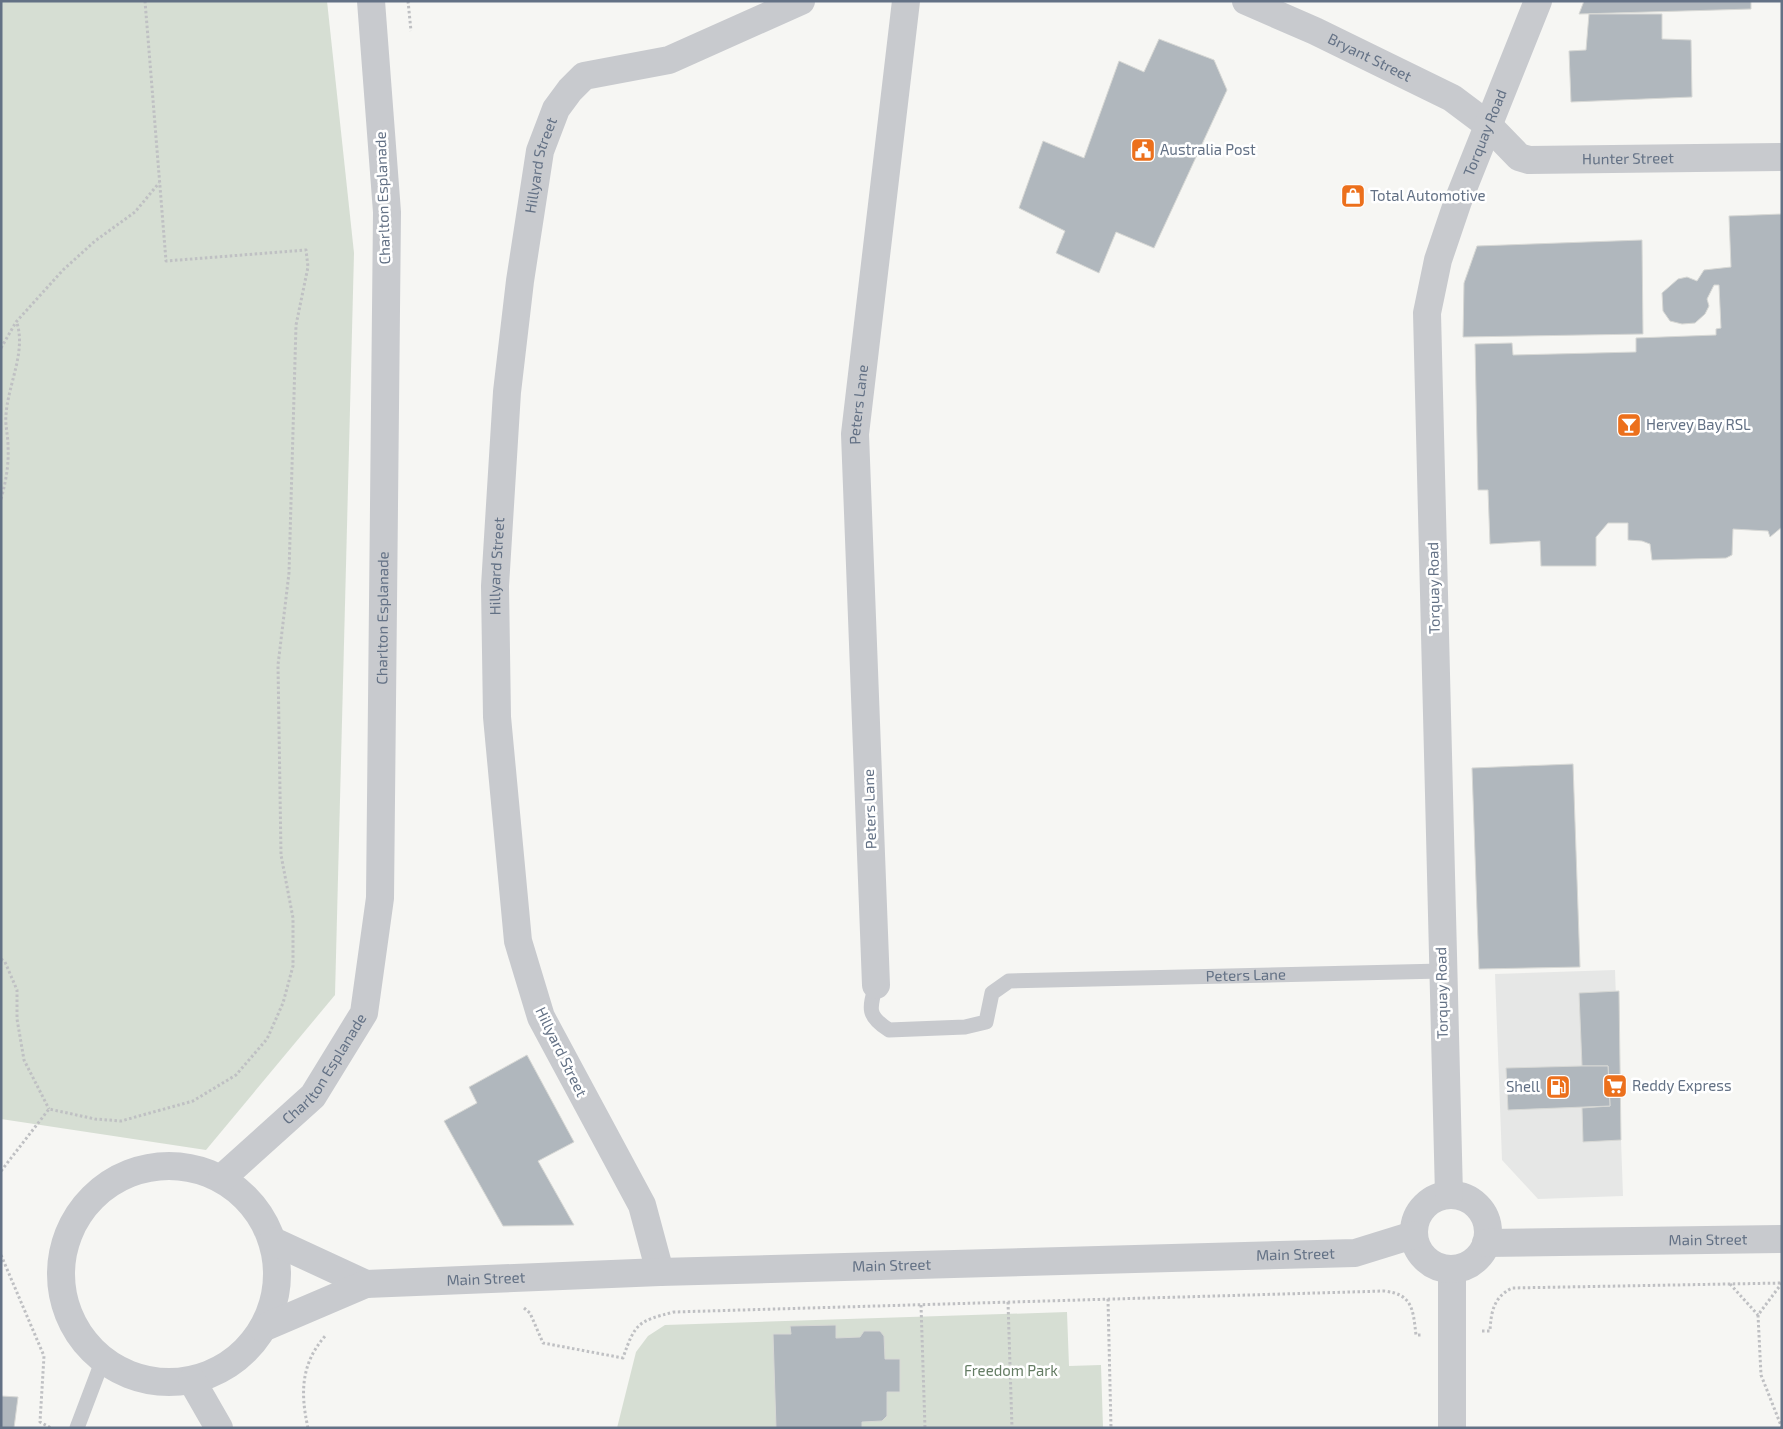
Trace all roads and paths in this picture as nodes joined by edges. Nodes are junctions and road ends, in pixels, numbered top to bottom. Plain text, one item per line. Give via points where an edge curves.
1 (145, 1) edge
2 (371, 1) edge
3 (408, 1) edge
4 (801, 1) edge
5 (906, 1) edge
6 (1246, 1) edge
7 (1538, 1) edge
8 (411, 30) dead end
9 (1488, 124) junction
10 (1782, 157) edge
11 (160, 183) junction
12 (16, 322) junction
13 (1, 348) edge
14 (1, 499) edge
15 (1, 959) edge
16 (1442, 971) junction
17 (876, 985) joint
18 (49, 1109) junction
19 (1, 1171) edge
20 (222, 1178) junction
21 (1449, 1194) junction
22 (1413, 1235) junction
23 (1782, 1240) edge
24 (273, 1241) junction
25 (1486, 1243) junction
26 (1, 1255) edge
27 (1452, 1270) junction
28 (660, 1272) junction
29 (1730, 1283) junction
30 (366, 1284) junction
31 (1108, 1299) junction
32 (1008, 1302) junction
33 (921, 1305) junction
34 (521, 1306) dead end
35 (1758, 1315) junction
36 (263, 1328) junction
37 (331, 1330) dead end
38 (1453, 1334) junction
39 (102, 1362) junction
40 (192, 1380) junction
41 (51, 1428) edge
42 (77, 1428) edge
43 (219, 1428) edge
44 (308, 1428) edge
45 (925, 1428) edge
46 (1012, 1428) edge
47 (1112, 1428) edge
48 (1452, 1428) edge
49 (1782, 1428) edge

1 - 11 path
2 - 20 street, Charlton Esplanade via 387,212 380,898 364,1013 313,1096
3 - 8 path
4 - 28 street, Hillyard Street via 669,60 584,76 570,90 556,109 540,151 507,392 495,596 497,717 518,941 541,1017 642,1205
5 - 17 street, Peters Lane via 855,434
6 - 9 street, Bryant Street via 1452,98
7 - 9 street, Torquay Road
9 - 10 street, Hunter Street via 1519,157 1529,160
9 - 16 street, Torquay Road via 1438,260 1427,313
11 - 12 path via 135,212 95,241 63,270
11 - 18 path via 166,261 306,250 308,267 296,324 289,572 278,665 281,855 294,918 293,966 283,1004 267,1039 236,1075 193,1101 121,1121
12 - 13 path
12 - 14 path via 20,334 19,358 10,382 6,416 8,471
15 - 18 path via 16,990 24,1060
16 - 17 lane, Peters Lane via 1009,981 992,993 986,1022 965,1027 889,1030 871,1014 870,1003
16 - 21 street, Torquay Road
18 - 19 path
20 - 24 street via 244,1195 261,1216
20 - 39 street via 191,1166 158,1165 127,1173 99,1190 72,1226 60,1274 65,1305 78,1333
21 - 22 street via 1439,1196 1423,1207
21 - 25 street via 1469,1199 1483,1213
22 - 27 street via 1426,1260 1441,1269
22 - 28 street, Main Street via 1355,1253
23 - 25 street, Main Street
24 - 30 street, Main Street
24 - 36 street via 277,1271 274,1301
25 - 27 street via 1474,1262
26 - 41 path via 44,1356 40,1422
27 - 38 street
28 - 30 street, Main Street
29 - 35 path
29 - 35 path via 1782,1283
29 - 38 path via 1512,1288 1496,1301 1490,1331
30 - 36 street, Main Street
31 - 32 path
31 - 38 path via 1397,1292 1408,1300 1414,1314 1416,1335
31 - 47 path
32 - 33 path
32 - 46 path
33 - 34 path via 674,1312 644,1320 632,1334 623,1358 543,1343 530,1313
33 - 45 path
35 - 49 path via 1761,1375
36 - 40 street via 244,1352 220,1370
37 - 44 path via 308,1359 304,1380
38 - 48 street
39 - 40 street via 127,1374 158,1382
39 - 42 lane
40 - 43 street

